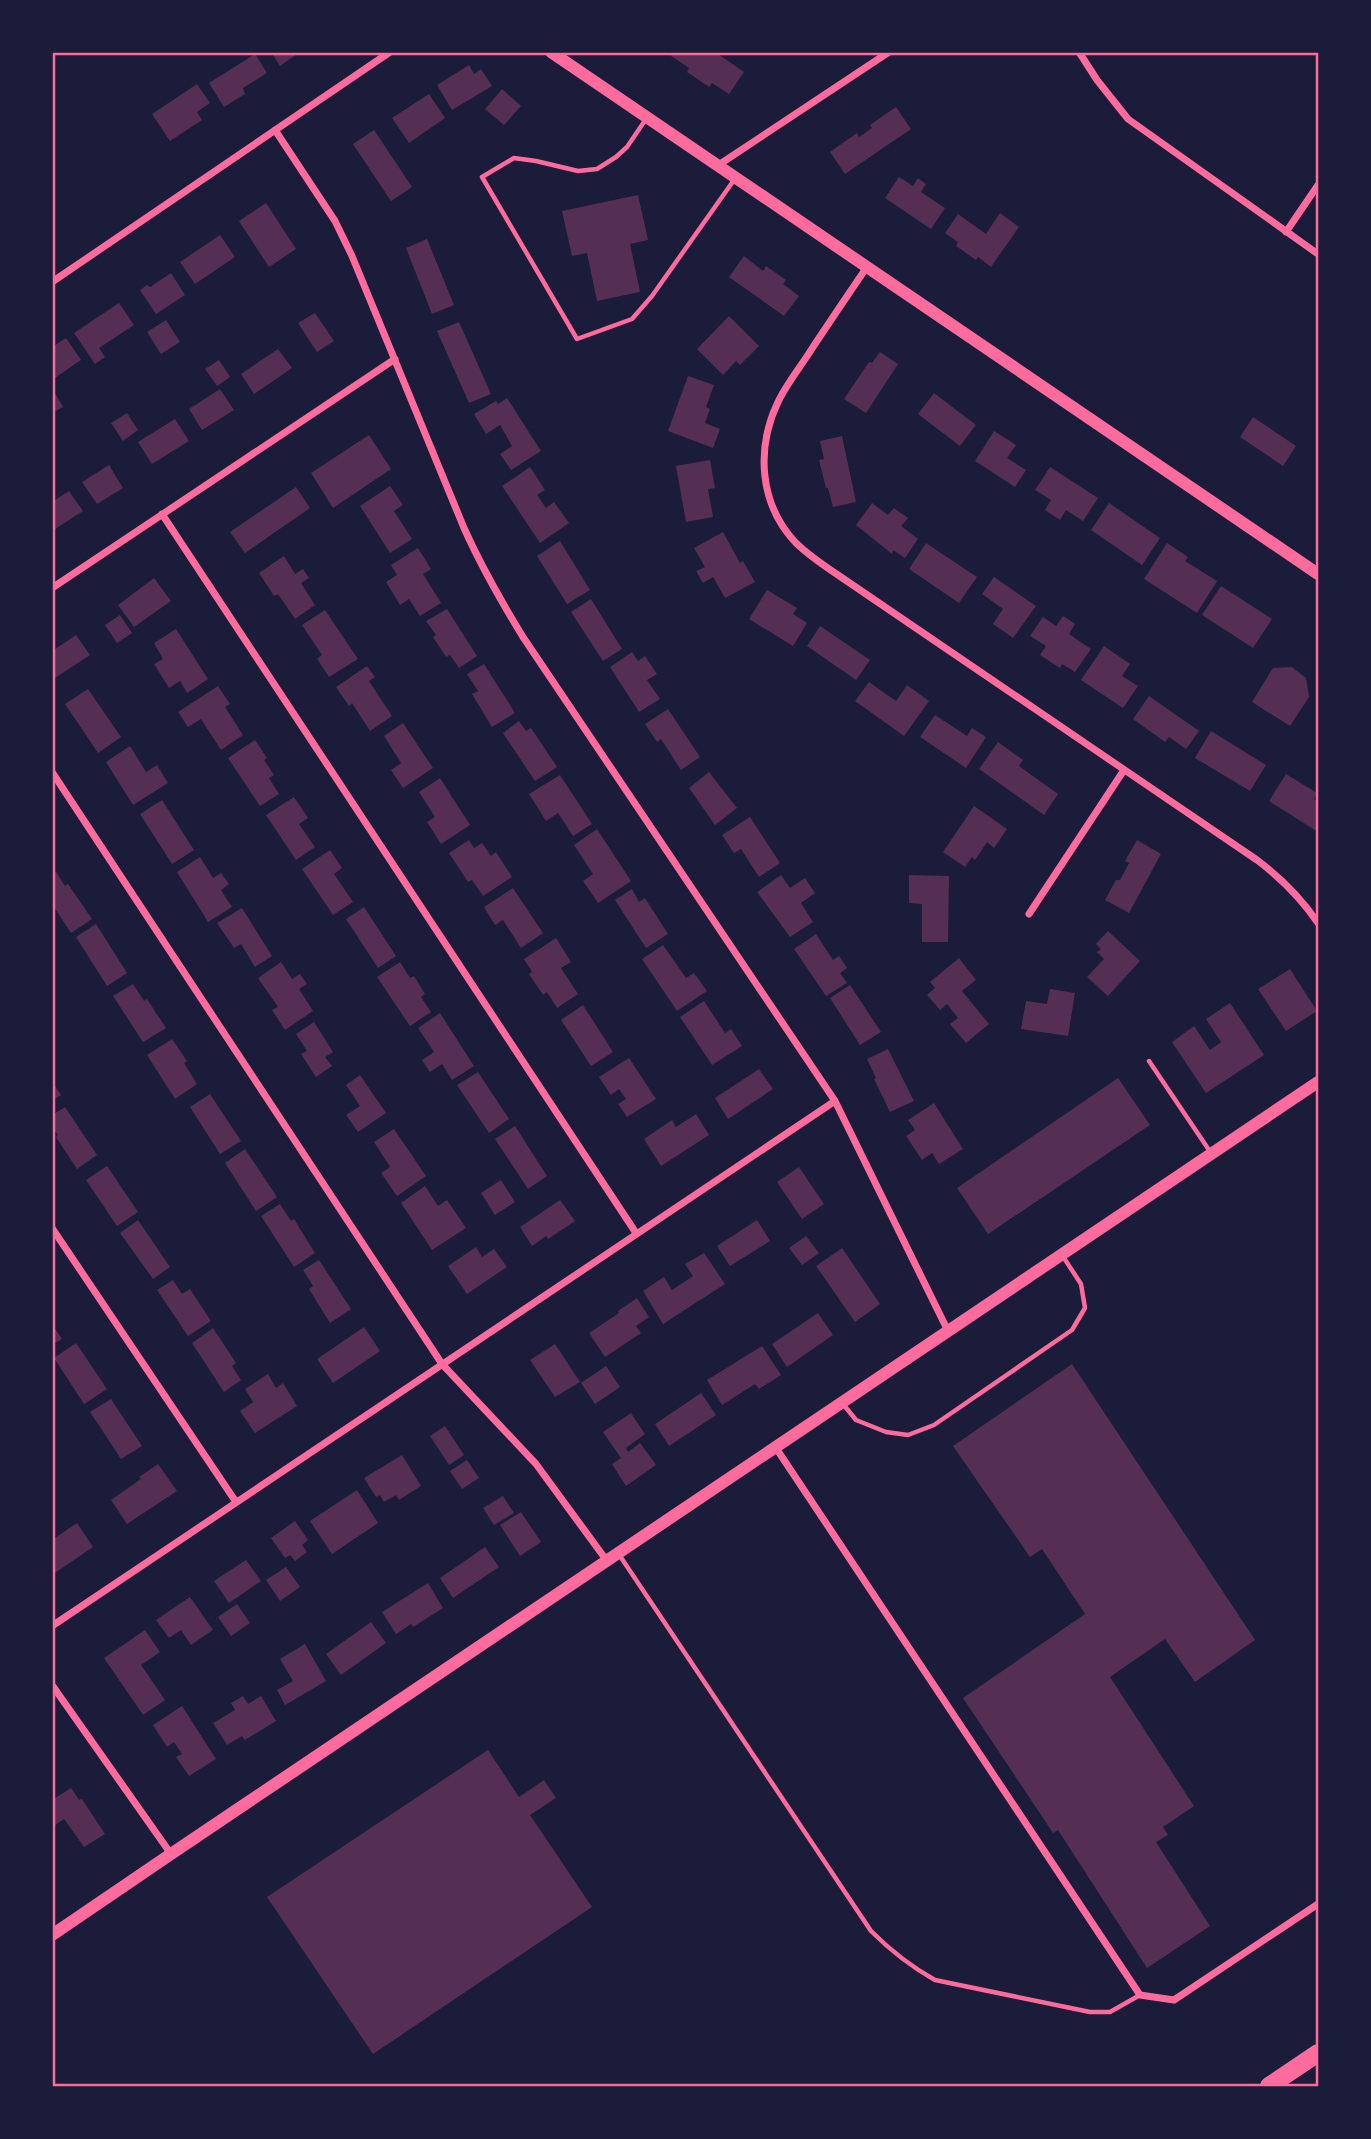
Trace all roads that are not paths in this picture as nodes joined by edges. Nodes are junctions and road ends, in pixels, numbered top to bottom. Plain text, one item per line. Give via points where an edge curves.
1 (390, 52) edge
2 (551, 52) edge
3 (889, 52) edge
4 (1079, 52) edge
5 (647, 119) junction
6 (275, 130) junction
7 (716, 166) junction
8 (735, 178) junction
9 (1318, 185) edge
10 (1286, 232) junction
11 (1318, 254) edge
12 (867, 266) junction
13 (52, 282) edge
14 (394, 359) junction
15 (162, 514) junction
16 (1318, 574) edge
17 (52, 588) edge
18 (1124, 770) junction
19 (52, 772) edge
20 (1029, 914) dead end
21 (1318, 923) edge
22 (1149, 1061) dead end
23 (1318, 1082) edge
24 (835, 1101) junction
25 (1212, 1154) junction
26 (52, 1228) edge
27 (636, 1233) junction
28 (1062, 1255) junction
29 (948, 1332) junction
30 (442, 1364) junction
31 (842, 1403) junction
32 (776, 1448) junction
33 (236, 1502) junction
34 (612, 1558) junction
35 (52, 1626) edge
36 (52, 1685) edge
37 (171, 1854) junction
38 (1318, 1904) edge
39 (52, 1935) edge
40 (1140, 1995) junction
41 (1318, 2053) edge
42 (1269, 2087) edge

1 - 6 street
2 - 5 street
3 - 7 street
4 - 10 street via 1128,119
5 - 7 street
5 - 8 lane via 627,147 597,169 578,171 514,158 482,177 577,339 632,319
6 - 13 street
6 - 14 street via 335,221
7 - 8 street
8 - 12 street
9 - 10 street
10 - 11 street
12 - 16 street
12 - 18 street via 779,399 768,425 764,471 777,517 807,553
14 - 15 street
14 - 24 street via 479,562 498,596
15 - 17 street
15 - 27 street
18 - 20 street
18 - 21 street via 1279,877
19 - 30 street
22 - 25 lane
23 - 25 street
24 - 27 street
24 - 29 street
25 - 28 street
26 - 33 street
27 - 30 street
28 - 29 street
28 - 31 lane via 1081,1284 1085,1308 1072,1330 934,1425 908,1435 887,1432 856,1420
29 - 31 street
30 - 33 street
30 - 34 street via 537,1464
31 - 32 street
32 - 34 street
32 - 40 street
33 - 35 street
34 - 37 street
34 - 40 lane via 889,1949 935,1980 1090,2012 1110,2012
36 - 37 street
37 - 39 street
38 - 40 street via 1174,2000
41 - 42 highway

